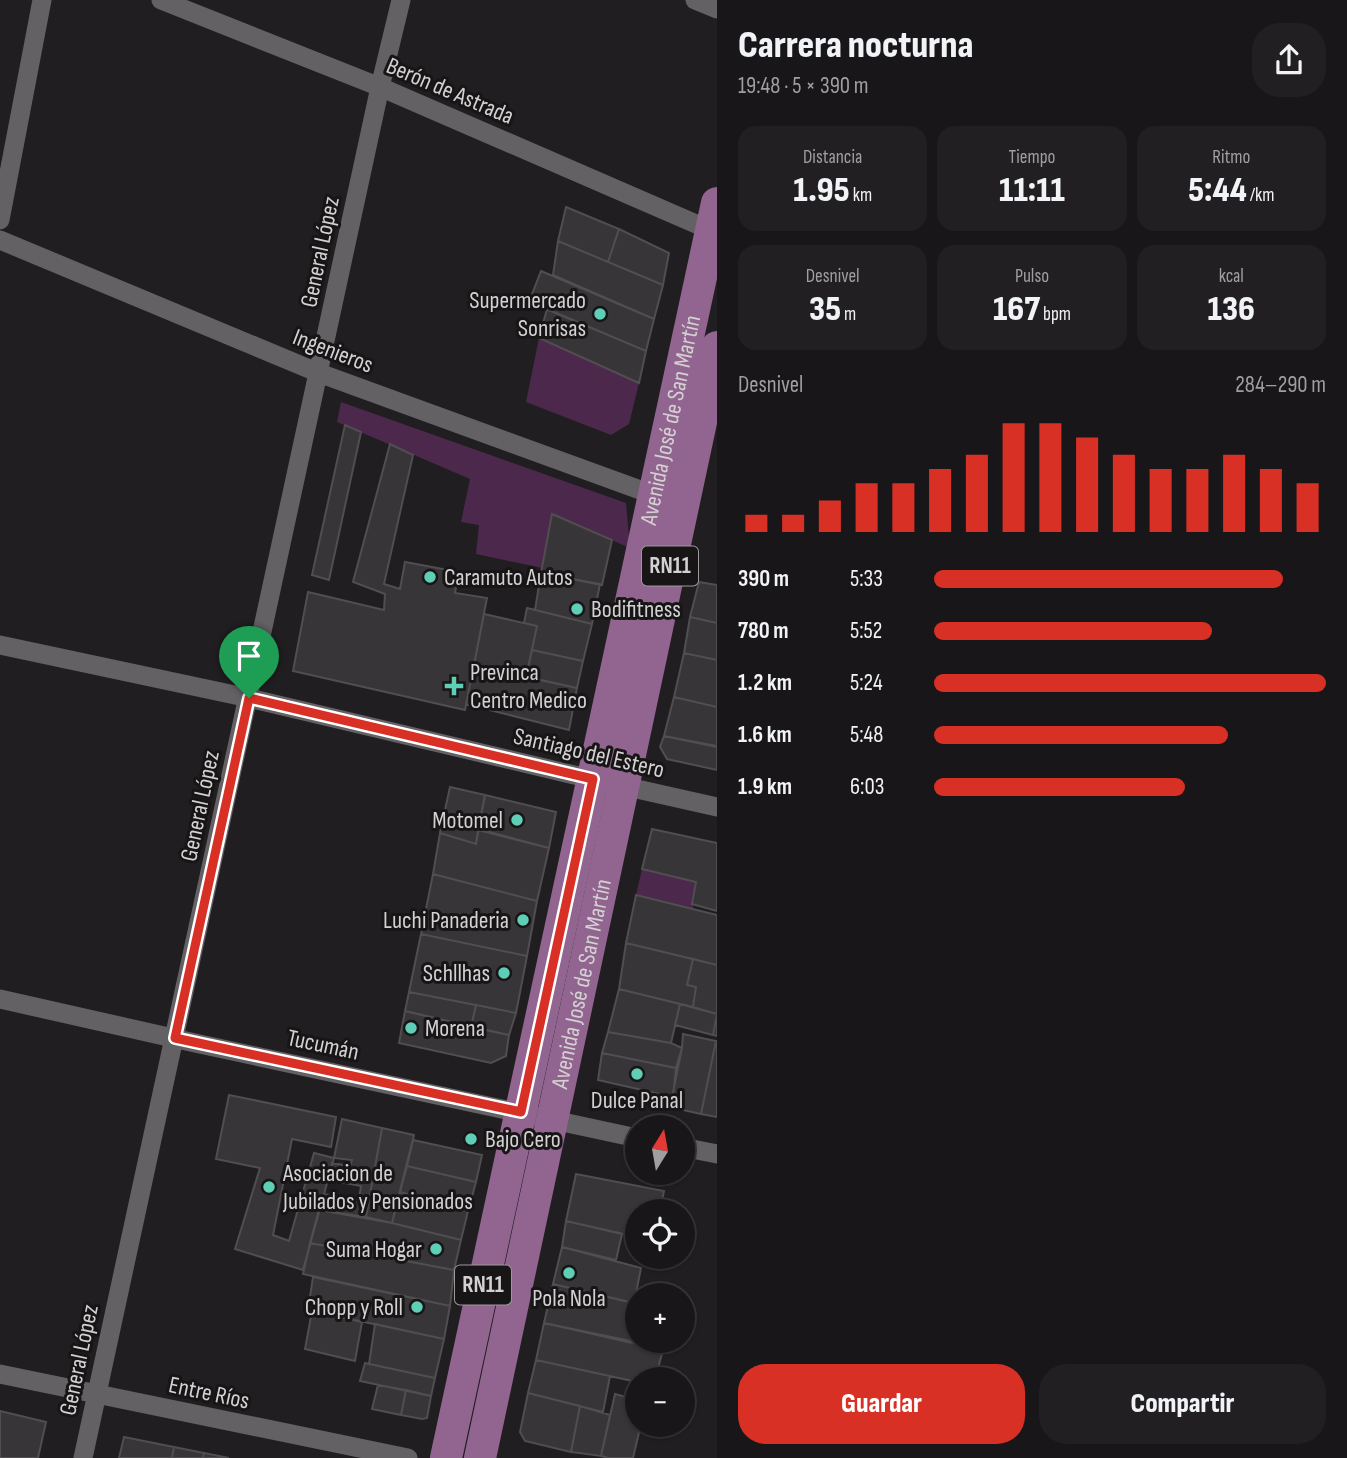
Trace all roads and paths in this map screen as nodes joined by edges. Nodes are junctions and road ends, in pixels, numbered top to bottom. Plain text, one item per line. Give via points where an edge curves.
1 (43, 0) edge
2 (161, 0) edge
3 (401, 0) edge
4 (695, 0) edge
5 (717, 9) edge
6 (380, 88) junction
7 (0, 220) edge
8 (715, 222) edge
9 (0, 240) edge
10 (717, 347) edge
11 (319, 373) junction
12 (710, 416) edge
13 (654, 495) junction
14 (0, 645) edge
15 (249, 698) junction
16 (593, 779) junction
17 (623, 786) junction
18 (717, 807) edge
19 (0, 999) edge
20 (175, 1038) junction
21 (521, 1112) junction
22 (552, 1120) junction
23 (625, 1135) edge
24 (695, 1150) edge
25 (717, 1154) edge
26 (0, 1374) edge
27 (97, 1395) junction
28 (83, 1458) edge
29 (408, 1458) edge
30 (446, 1458) edge
31 (480, 1458) edge

1 - 7 street
2 - 6 street, Berón de Astrada
3 - 6 street, General López
4 - 5 street
6 - 8 street, Berón de Astrada
6 - 11 street, General López
8 - 13 main road, Avenida José de San Martín / RN11
9 - 11 street, Ingenieros
10 - 12 main road, Avenida José de San Martín / RN11
11 - 13 street, Ingenieros
11 - 15 street, General López
12 - 17 main road, Avenida José de San Martín / RN11
13 - 16 main road, Avenida José de San Martín / RN11
14 - 15 street, Santiago del Estero
15 - 16 street, Santiago del Estero
15 - 20 street, General López
16 - 17 street, Santiago del Estero
16 - 21 main road, Avenida José de San Martín / RN11
17 - 18 street, Santiago del Estero
17 - 22 main road, Avenida José de San Martín / RN11
19 - 20 street, Tucumán
20 - 21 street, Tucumán
20 - 27 street, General López
21 - 22 street, Tucumán
21 - 30 main road, Avenida José de San Martín / RN11
22 - 23 street, Tucumán
22 - 31 main road, Avenida José de San Martín / RN11
24 - 25 street
26 - 27 street, Entre Ríos
27 - 28 street, General López
27 - 29 street, Entre Ríos

